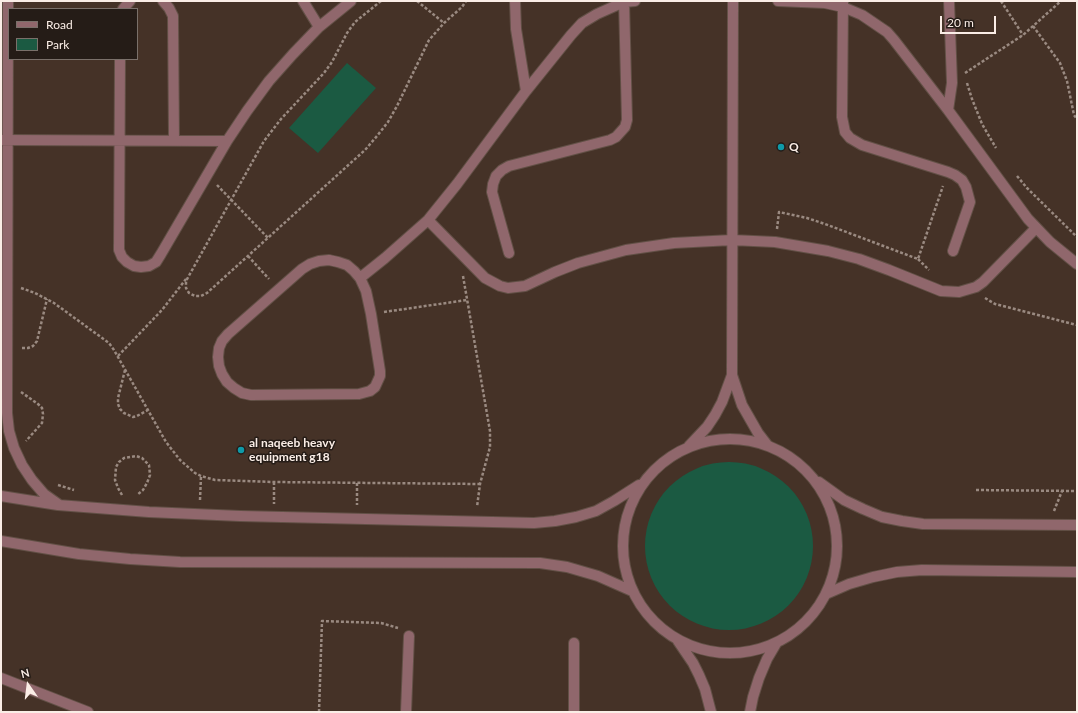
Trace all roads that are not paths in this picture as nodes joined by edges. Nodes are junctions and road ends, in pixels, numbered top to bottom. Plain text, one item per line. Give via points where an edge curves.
1 (8, 1) edge
2 (163, 1) edge
3 (303, 1) edge
4 (352, 1) edge
5 (515, 1) edge
6 (636, 1) edge
7 (733, 1) edge
8 (778, 1) edge
9 (949, 1) edge
10 (624, 2) edge
11 (843, 4) edge
12 (319, 27) junction
13 (120, 60) edge
14 (526, 91) junction
15 (948, 110) junction
16 (4, 140) edge
17 (118, 141) junction
18 (174, 141) junction
19 (227, 141) junction
20 (428, 220) junction
21 (1036, 228) junction
22 (732, 240) junction
23 (953, 251) dead end
24 (509, 253) dead end
25 (1077, 264) edge
26 (360, 278) junction
27 (732, 375) junction
28 (6, 395) junction
29 (1, 410) edge
30 (768, 446) junction
31 (687, 448) junction
32 (811, 476) junction
33 (648, 477) junction
34 (1, 496) edge
35 (58, 505) junction
36 (1077, 525) edge
37 (1, 541) edge
38 (1077, 572) edge
39 (632, 591) junction
40 (826, 594) junction
41 (409, 636) road end
42 (676, 639) junction
43 (777, 642) junction
44 (574, 643) dead end
45 (1, 678) edge
46 (88, 712) edge
47 (406, 712) edge
48 (574, 712) edge
49 (710, 712) edge
50 (750, 712) edge

1 - 16 street
2 - 18 street via 172,16
3 - 12 street
4 - 12 street
5 - 14 street via 516,29
6 - 10 street
7 - 22 street
8 - 11 street
9 - 15 street via 952,83
10 - 14 street via 582,24
10 - 24 street via 627,120 625,127 610,140 509,166 499,173 492,192
11 - 15 street via 887,32
11 - 23 street via 842,117 845,132 862,145 948,172 962,180 970,202
12 - 19 street via 270,81
13 - 17 street
14 - 20 street
15 - 21 street
16 - 17 street
16 - 28 street
17 - 18 street
17 - 19 street via 119,250 127,262 141,267 156,262
18 - 19 street
20 - 22 street via 485,278 508,288 525,286 578,263 626,250 674,243
20 - 26 street
21 - 22 street via 983,282 959,292 941,291 859,259 828,251 775,242
21 - 25 street
22 - 27 street
26 - 26 street via 371,314 380,376 370,391 359,394 251,395 242,393 227,382 218,357 222,341 302,269 310,264 329,260 347,265
27 - 30 street via 742,405
27 - 31 street via 715,415
28 - 29 street
28 - 35 street via 9,431 22,465 44,494
30 - 31 street via 732,439 702,442
30 - 32 street via 796,461
31 - 33 street via 659,465
32 - 36 street via 844,500 882,517 902,521 923,524
32 - 40 street via 830,506 836,530 836,559
33 - 35 street via 614,502 596,511 576,517 534,523 274,517
33 - 39 street via 634,497 626,520 622,544 624,568
34 - 35 street
37 - 39 street via 79,554 180,562 540,563 567,567 598,576
38 - 40 street via 897,572 849,584
39 - 42 street via 650,618
40 - 43 street via 813,613 796,630
41 - 47 street
42 - 43 street via 692,647 726,653 744,652
42 - 49 street via 700,675
43 - 50 street via 759,678
44 - 48 street
45 - 46 street

